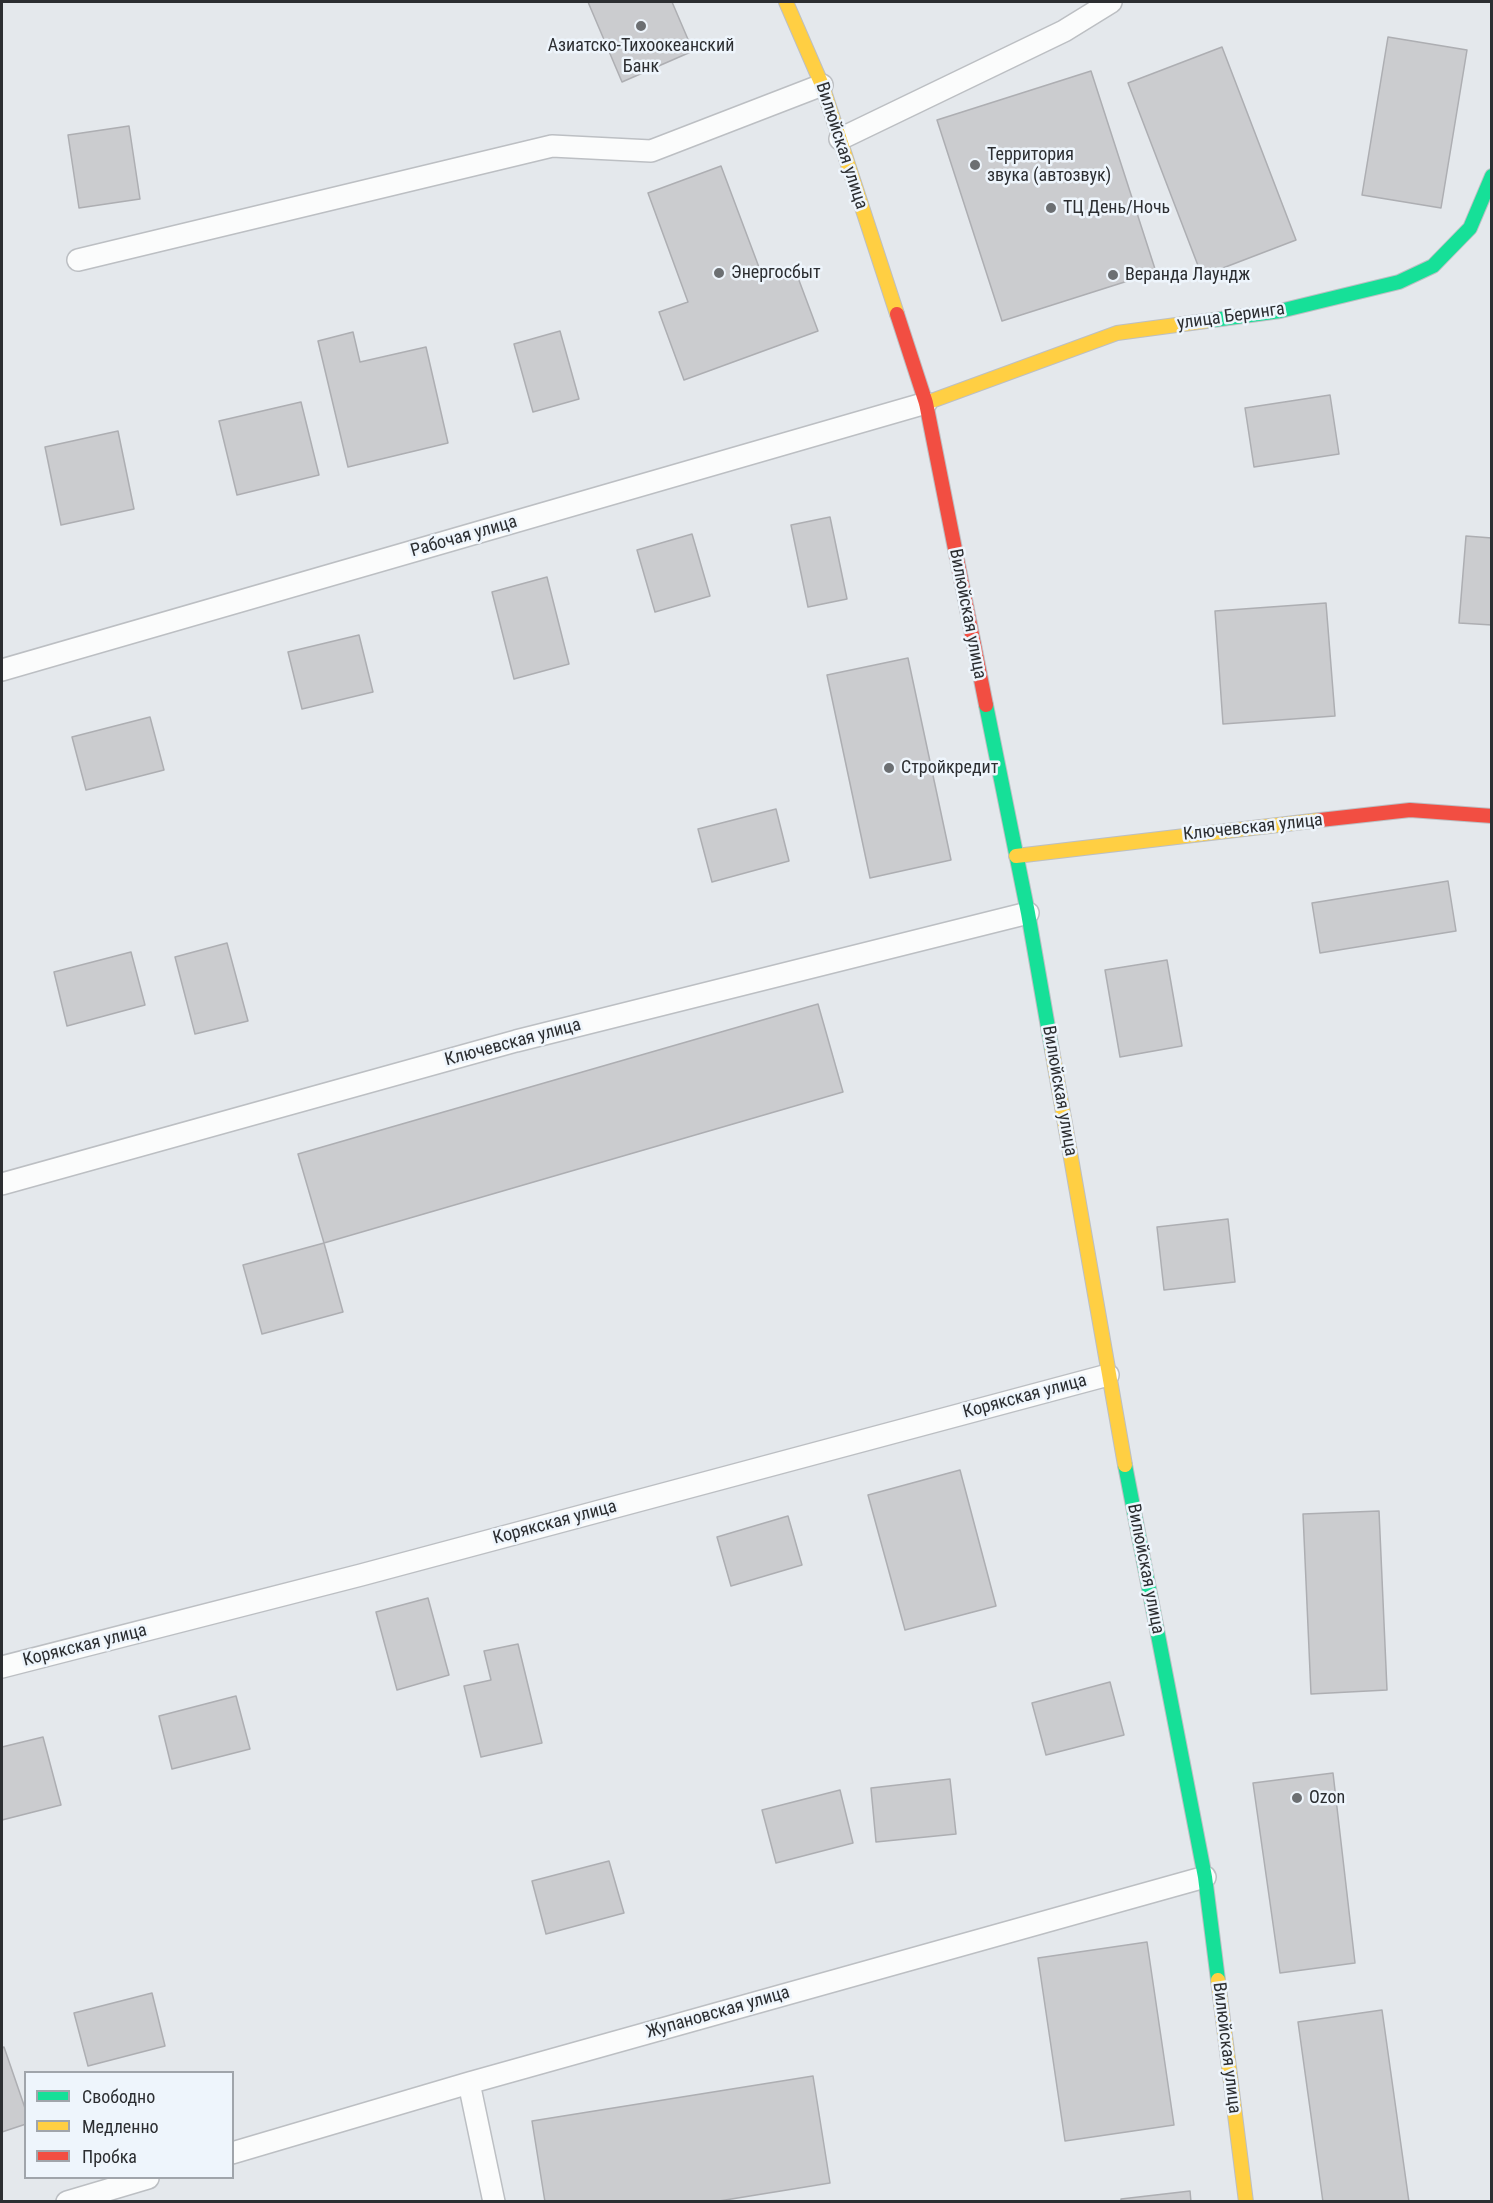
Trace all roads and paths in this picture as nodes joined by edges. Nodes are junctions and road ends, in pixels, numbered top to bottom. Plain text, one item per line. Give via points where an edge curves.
1 (786, 2) edge
2 (1111, 2) edge
3 (822, 85) junction
4 (840, 139) junction
5 (1491, 176) edge
6 (78, 261) dead end
7 (926, 403) junction
8 (2, 670) edge
9 (1491, 816) edge
10 (1016, 856) junction
11 (1028, 912) junction
12 (2, 1184) edge
13 (1108, 1375) junction
14 (2, 1667) edge
15 (1205, 1877) junction
16 (469, 2083) junction
17 (234, 2152) edge
18 (145, 2179) edge
19 (67, 2202) edge
20 (494, 2202) edge
21 (1246, 2202) edge

1 - 3 street, Вилюйская улица
2 - 4 lane via 1064,31
3 - 4 street, Вилюйская улица
3 - 6 lane via 651,151 552,146
4 - 7 street, Вилюйская улица
5 - 7 street, улица Беринга via 1470,228 1433,266 1398,282 1280,311 1117,333
7 - 8 lane, Рабочая улица
7 - 10 street, Вилюйская улица
9 - 10 street, Ключевская улица via 1410,810
10 - 11 street, Вилюйская улица
11 - 12 lane, Ключевская улица via 516,1041
11 - 13 street, Вилюйская улица
13 - 14 lane, Корякская улица
13 - 15 street, Вилюйская улица
15 - 16 lane, Жупановская улица
15 - 21 street, Вилюйская улица
16 - 17 lane, Жупановская улица
16 - 20 lane
18 - 19 lane

